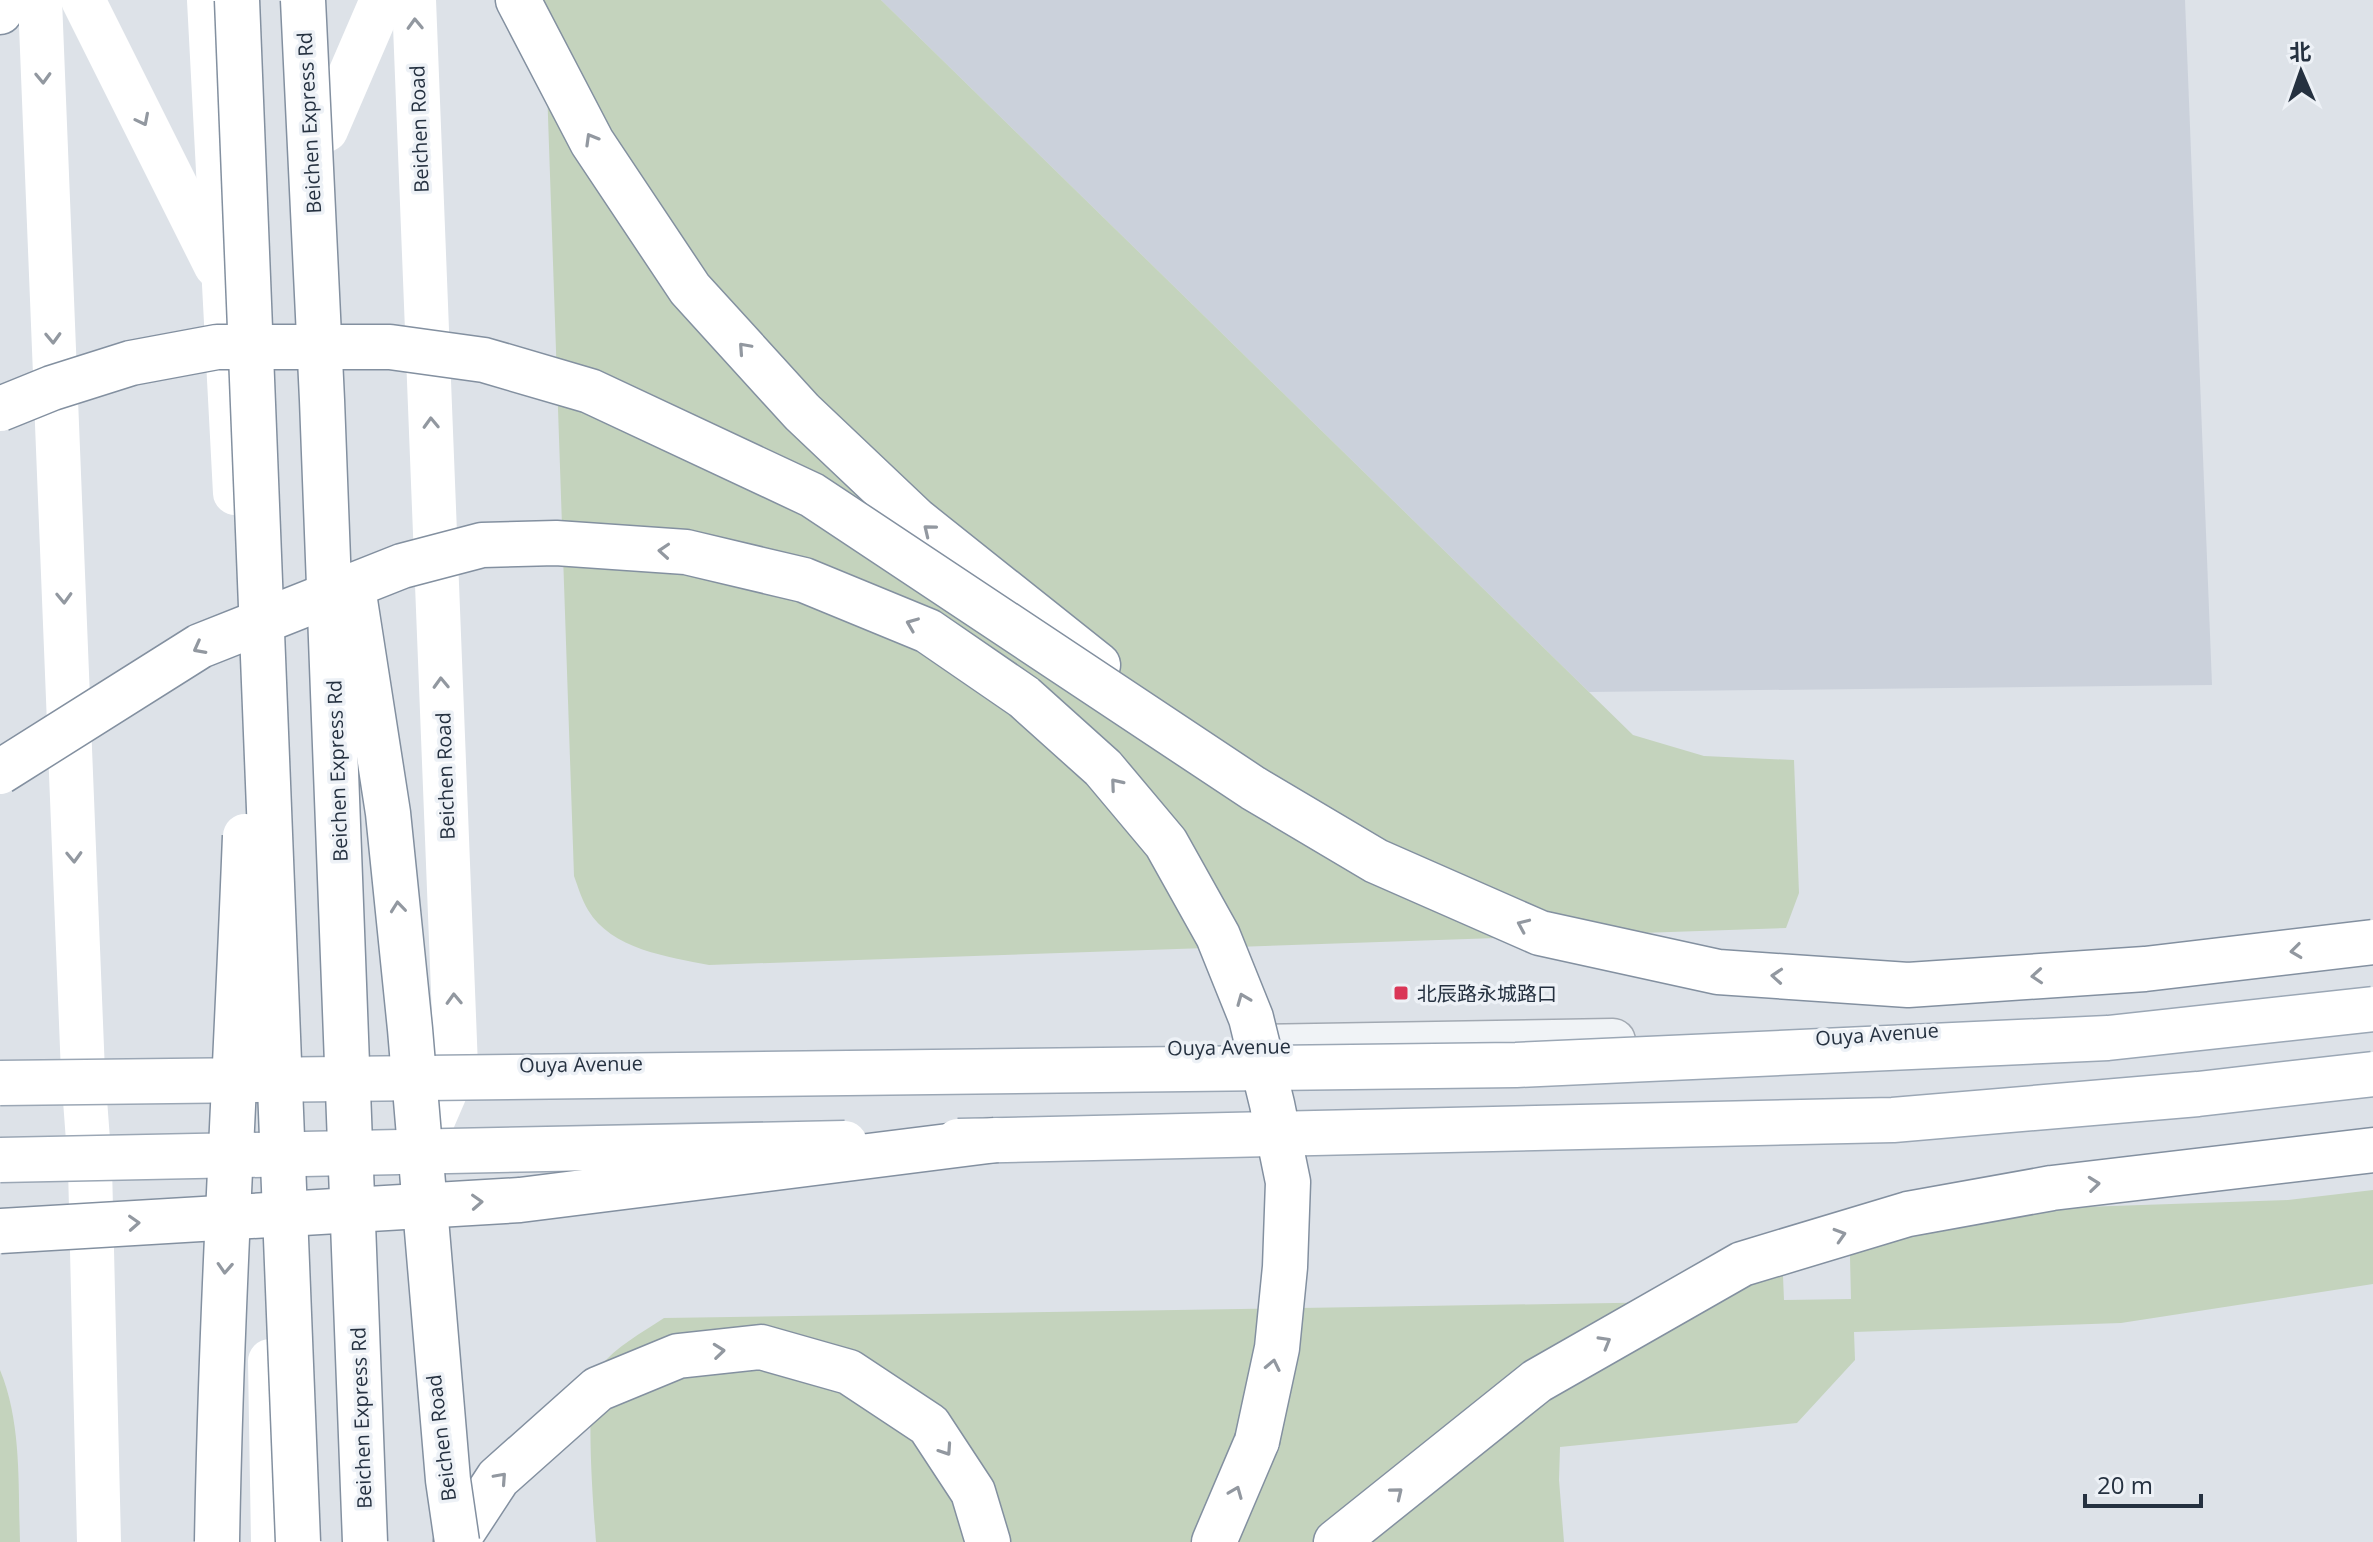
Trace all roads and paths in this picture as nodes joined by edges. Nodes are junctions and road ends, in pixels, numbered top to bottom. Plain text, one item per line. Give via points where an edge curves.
1 (5, 0) edge
2 (40, 0) edge
3 (83, 0) edge
4 (209, 0) edge
5 (237, 0) edge
6 (303, 0) edge
7 (321, 0) edge
8 (382, 0) edge
9 (414, 0) edge
10 (518, 0) edge
11 (0, 12) edge
12 (326, 130) junction
13 (224, 282) junction
14 (322, 400) junction
15 (0, 409) edge
16 (257, 490) junction
17 (0, 772) edge
18 (1253, 788) junction
19 (2373, 942) edge
20 (2373, 993) edge
21 (2373, 1009) edge
22 (456, 1067) junction
23 (357, 1068) junction
24 (268, 1069) junction
25 (83, 1073) junction
26 (0, 1074) edge
27 (2373, 1074) edge
28 (0, 1083) edge
29 (2373, 1092) edge
30 (996, 1140) junction
31 (2373, 1150) edge
32 (415, 1159) junction
33 (0, 1160) edge
34 (268, 1162) junction
35 (360, 1162) junction
36 (90, 1167) junction
37 (0, 1168) edge
38 (0, 1231) edge
39 (99, 1542) edge
40 (217, 1542) edge
41 (273, 1542) edge
42 (298, 1542) edge
43 (365, 1542) edge
44 (374, 1542) edge
45 (455, 1542) edge
46 (988, 1542) edge
47 (1214, 1542) edge
48 (1336, 1542) edge

1 - 11 main road
2 -> 25 main road
3 -> 13 main road
4 - 13 main road
5 - 16 main road, bridge
6 - 14 main road, Beichen Express Rd, bridge
7 - 12 main road
8 - 12 main road
22 -> 9 main road, Beichen Road
18 -> 10 main road, bridge via 916,520 802,412 690,289 592,142
12 - 23 main road
13 - 24 main road
14 - 43 main road, Beichen Express Rd, bridge
45 -> 14 main road, bridge via 388,813
15 - 18 main road, bridge via 131,363 217,347 390,347 484,360 590,391 812,495
16 -> 40 main road, bridge
16 - 42 main road, bridge
47 -> 17 main road, bridge via 1257,1441 1277,1348 1285,1267 1288,1182 1251,1018 1218,936 1166,843 1103,768 1024,697 928,631 804,580 686,552 556,543 482,545 402,566 200,646
19 -> 18 main road, bridge via 2145,969 1908,985 1718,972 1540,933 1376,861
20 - 22 street, Ouya Avenue via 2178,1015 1804,1038
21 - 28 main road, bridge via 2108,1038 1516,1065
22 - 23 street, Ouya Avenue
22 - 32 main road, Beichen Road
23 - 24 street, Ouya Avenue
23 - 35 main road
24 - 25 street, Ouya Avenue
24 - 34 main road
25 - 26 street, Ouya Avenue
25 - 36 main road
27 - 30 main road, bridge via 1893,1120
29 - 32 street via 1985,1129 1796,1136
30 - 33 main road, bridge
38 -> 30 main road, bridge via 520,1200
48 -> 31 main road via 1537,1381 1742,1264 1908,1214 2052,1188
32 - 35 street
32 - 45 main road, Beichen Road via 420,1265
34 - 35 street
34 - 36 street
34 - 41 main road
35 - 44 main road
36 - 37 street
36 - 39 main road
45 -> 46 main road via 498,1478 598,1389 678,1356 761,1347 849,1372 929,1425 973,1492

